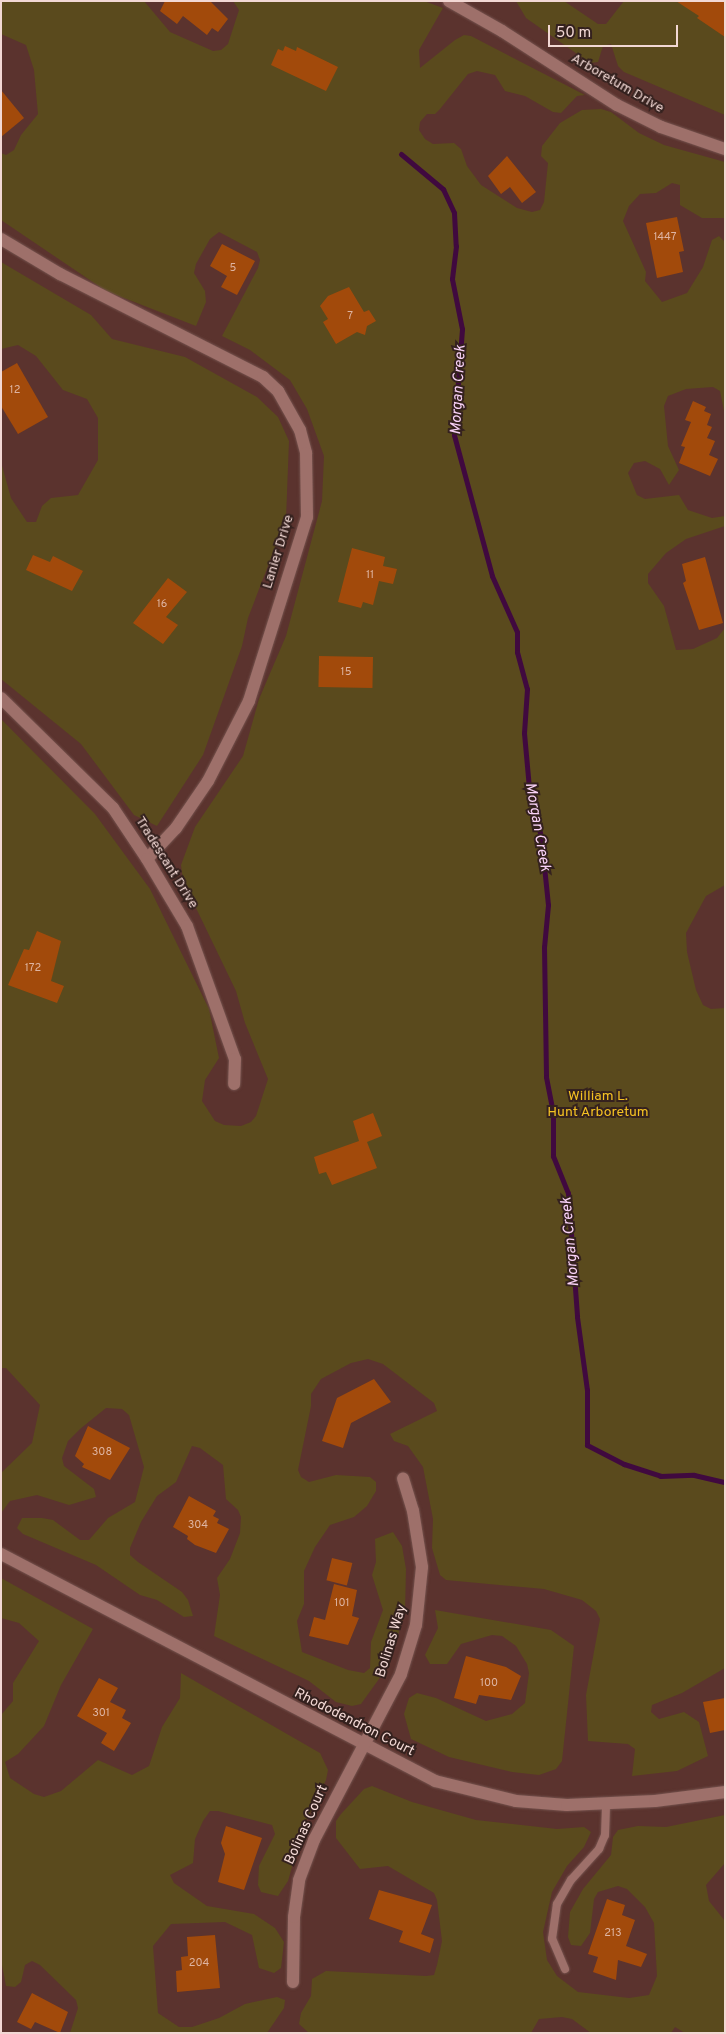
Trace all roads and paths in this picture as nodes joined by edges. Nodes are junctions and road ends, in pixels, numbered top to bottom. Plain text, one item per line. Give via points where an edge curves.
1 (449, 1) edge
2 (725, 149) edge
3 (1, 239) edge
4 (1, 698) edge
5 (147, 858) junction
6 (234, 1084) dead end
7 (403, 1480) dead end
8 (1, 1554) edge
9 (362, 1745) junction
10 (725, 1792) edge
11 (606, 1805) junction
12 (565, 1968) dead end
13 (293, 1982) dead end

1 - 2 street, Arboretum Drive via 502,30 617,105 661,127
3 - 5 street, Lanier Drive via 76,283 263,376 289,408 304,445 307,517 249,701 208,781 176,828
4 - 5 street, Tradescant Drive via 114,808
5 - 6 street, Tradescant Drive via 187,926 235,1060
7 - 9 street, Bolinas Way via 419,1540 421,1594 416,1625 401,1674
8 - 9 street, Rhododendron Court
9 - 11 street, Rhododendron Court via 435,1781 476,1793 516,1801
9 - 13 street, Bolinas Court via 314,1840 299,1880 294,1917
10 - 11 street, Rhododendron Court
11 - 12 lane via 605,1835 599,1848 571,1880 556,1904 552,1939

